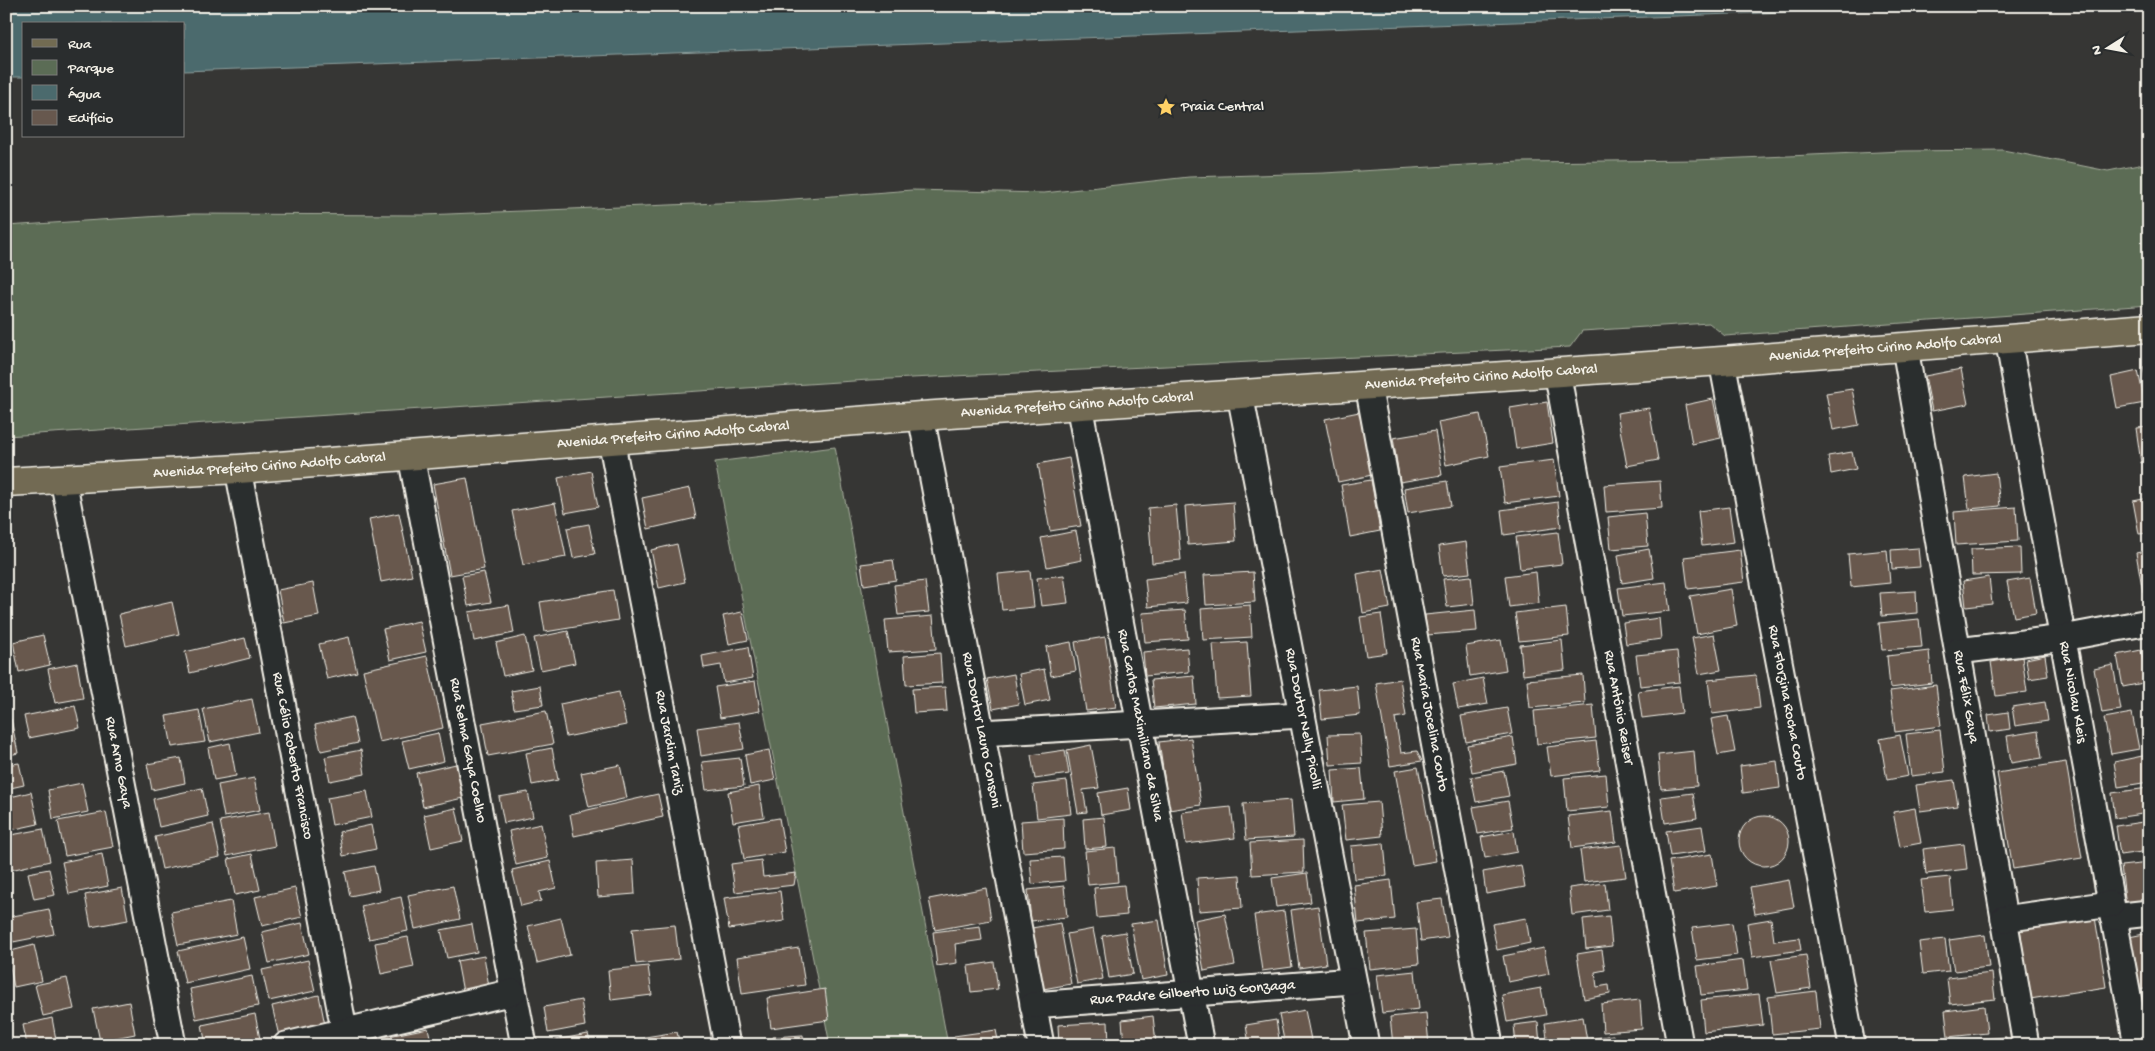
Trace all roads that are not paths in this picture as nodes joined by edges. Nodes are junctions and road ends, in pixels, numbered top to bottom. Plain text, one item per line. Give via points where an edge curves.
1 (2149, 328) edge
2 (2008, 338) junction
3 (1905, 348) junction
4 (1722, 361) junction
5 (1557, 371) junction
6 (1368, 385) junction
7 (1240, 394) junction
8 (1079, 406) junction
9 (921, 416) junction
10 (611, 439) junction
11 (411, 456) junction
12 (238, 469) junction
13 (63, 479) junction
14 (6, 482) edge
15 (2149, 622) edge
16 (2063, 638) junction
17 (1958, 651) junction
18 (1302, 715) junction
19 (1140, 724) junction
20 (981, 733) junction
21 (2112, 910) junction
22 (2149, 913) edge
23 (2004, 919) junction
24 (1353, 981) junction
25 (513, 992) junction
26 (1191, 993) junction
27 (1033, 1005) junction
28 (346, 1038) edge
29 (173, 1045) edge
30 (286, 1045) edge
31 (524, 1045) edge
32 (727, 1045) edge
33 (1041, 1045) edge
34 (1201, 1045) edge
35 (1366, 1045) edge
36 (1490, 1045) edge
37 (1680, 1045) edge
38 (1852, 1045) edge
39 (2026, 1045) edge
40 (2136, 1045) edge

1 - 2 main road, Avenida Prefeito Cirino Adolfo Cabral
2 - 3 main road, Avenida Prefeito Cirino Adolfo Cabral
2 - 16 street, Rua Nicolau Kleis
3 - 4 main road, Avenida Prefeito Cirino Adolfo Cabral
3 - 17 street, Rua Félix Gaya
4 - 5 main road, Avenida Prefeito Cirino Adolfo Cabral
4 - 38 street, Rua Florzina Rocha Couto
5 - 6 main road, Avenida Prefeito Cirino Adolfo Cabral
5 - 37 street, Rua Antônio Reiser
6 - 7 main road, Avenida Prefeito Cirino Adolfo Cabral
6 - 36 street, Rua Maria Jocelina Couto
7 - 8 main road, Avenida Prefeito Cirino Adolfo Cabral
7 - 18 street, Rua Doutor Nelly Picolli
8 - 9 main road, Avenida Prefeito Cirino Adolfo Cabral
8 - 19 street, Rua Carlos Maximiliano da Silva
9 - 10 main road, Avenida Prefeito Cirino Adolfo Cabral
9 - 20 street, Rua Doutor Lauro Consoni
10 - 11 main road, Avenida Prefeito Cirino Adolfo Cabral
10 - 32 street, Rua Jardim Taniz
11 - 12 main road, Avenida Prefeito Cirino Adolfo Cabral
11 - 25 street, Rua Selma Gaya Coelho
12 - 13 main road, Avenida Prefeito Cirino Adolfo Cabral
12 - 28 street, Rua Célio Roberto Francisco
13 - 14 main road, Avenida Prefeito Cirino Adolfo Cabral
13 - 29 street, Rua Arno Gaya
15 - 16 street
16 - 17 street
16 - 21 street, Rua Nicolau Kleis
17 - 23 street, Rua Félix Gaya
18 - 19 street
18 - 24 street, Rua Doutor Nelly Picolli
19 - 20 street
19 - 26 street, Rua Carlos Maximiliano da Silva
20 - 27 street, Rua Doutor Lauro Consoni
21 - 22 street
21 - 23 street
21 - 40 street, Rua Nicolau Kleis
23 - 39 street, Rua Félix Gaya
24 - 26 street, Rua Padre Gilberto Luiz Gonzaga
24 - 35 street, Rua Doutor Nelly Picolli
25 - 28 street
25 - 31 street, Rua Selma Gaya Coelho
26 - 27 street, Rua Padre Gilberto Luiz Gonzaga
26 - 34 street, Rua Carlos Maximiliano da Silva
27 - 33 street, Rua Doutor Lauro Consoni
28 - 30 street

